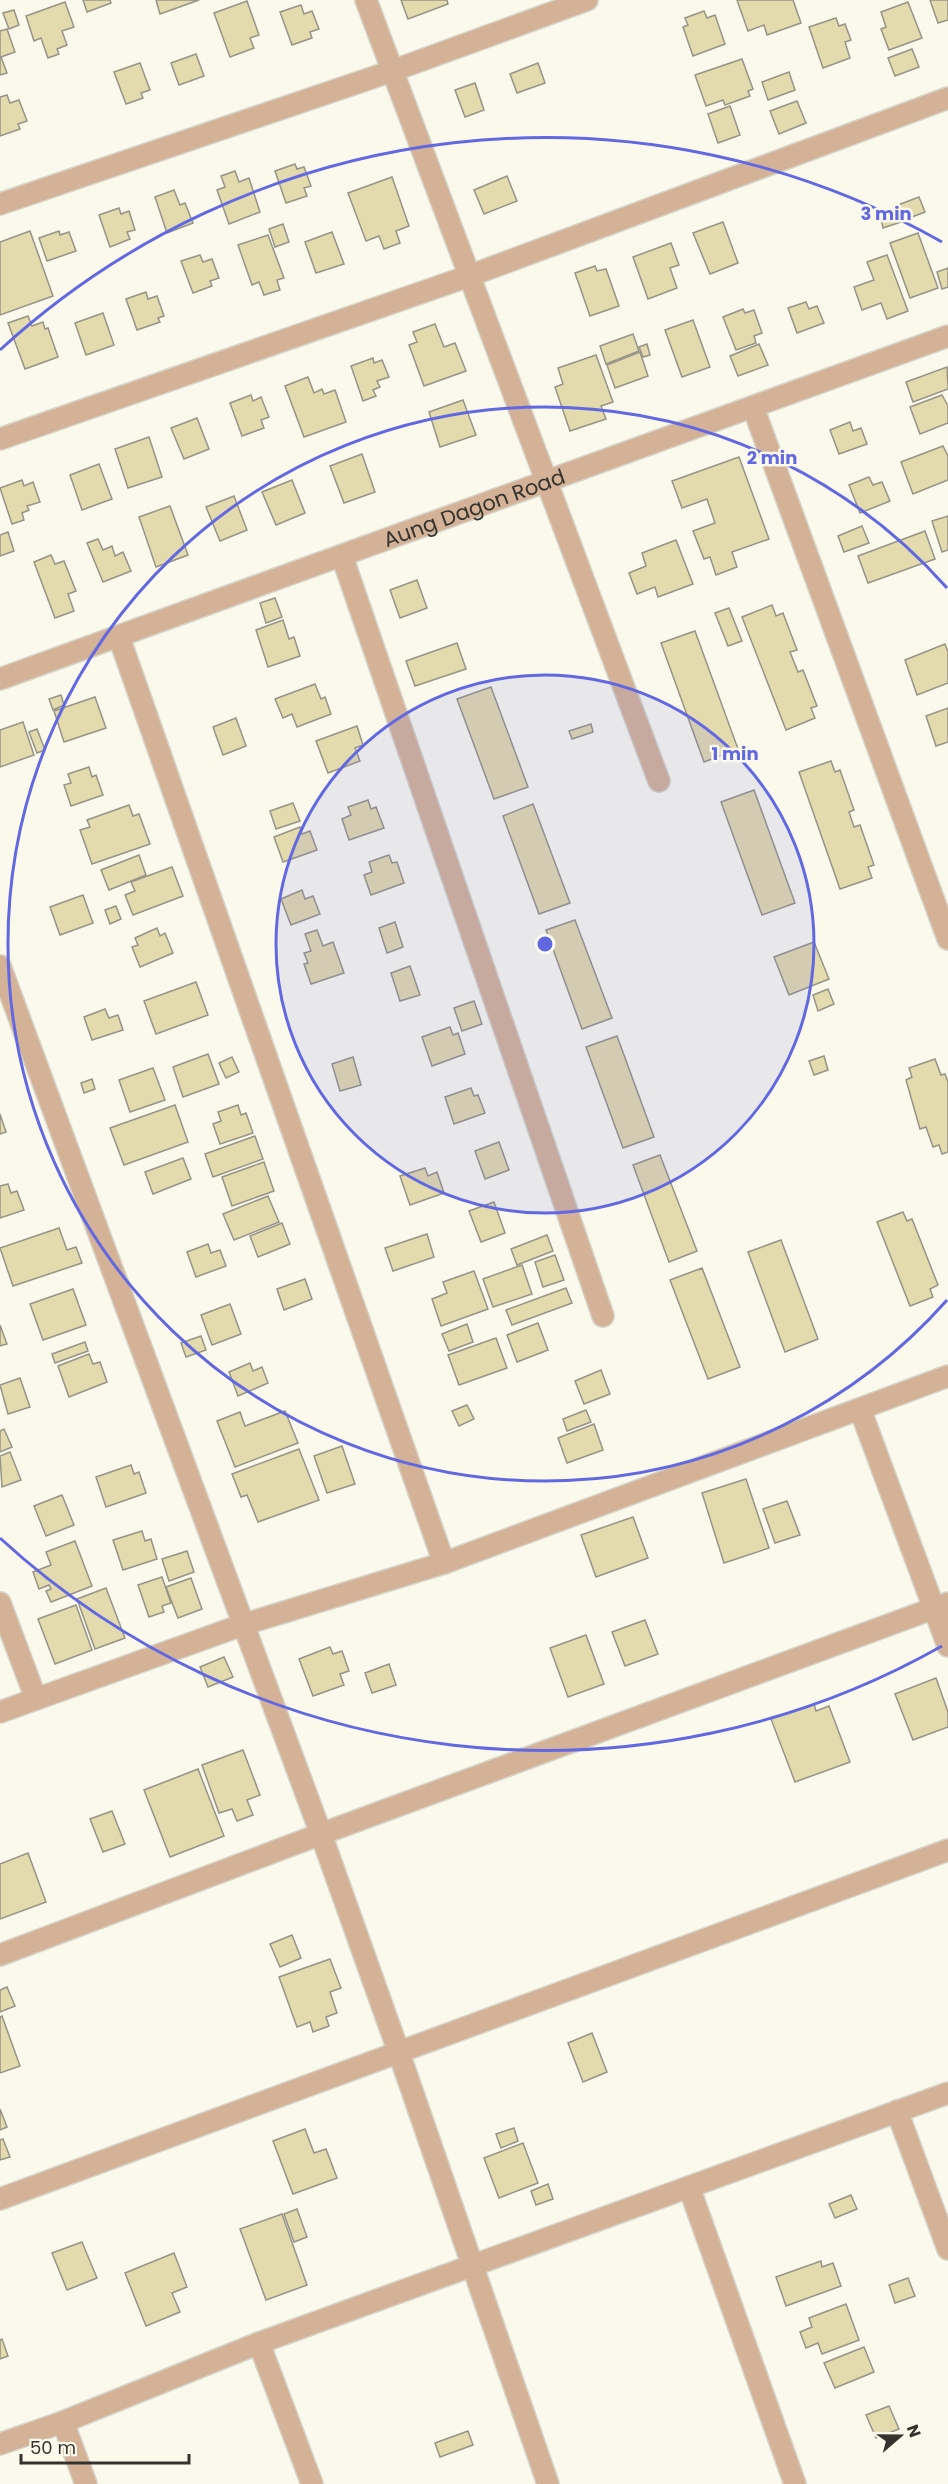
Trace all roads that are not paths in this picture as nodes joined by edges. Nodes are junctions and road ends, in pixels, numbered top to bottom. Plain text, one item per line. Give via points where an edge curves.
1 (366, 0) edge
2 (587, 0) edge
3 (392, 71) junction
4 (948, 98) edge
5 (0, 204) edge
6 (469, 276) junction
7 (948, 336) edge
8 (753, 407) junction
9 (0, 439) edge
10 (545, 482) junction
11 (342, 556) junction
12 (119, 637) junction
13 (0, 679) edge
14 (659, 781) dead end
15 (948, 939) edge
16 (0, 966) edge
17 (603, 1316) dead end
18 (948, 1376) edge
19 (860, 1408) junction
20 (444, 1563) junction
21 (0, 1603) edge
22 (941, 1606) edge
23 (242, 1625) junction
24 (948, 1646) edge
25 (36, 1699) junction
26 (0, 1712) edge
27 (321, 1833) junction
28 (948, 1850) edge
29 (0, 1955) edge
30 (399, 2053) junction
31 (948, 2093) edge
32 (897, 2111) junction
33 (689, 2187) junction
34 (0, 2199) edge
35 (948, 2249) edge
36 (472, 2265) junction
37 (259, 2343) junction
38 (63, 2422) junction
39 (0, 2444) edge
40 (86, 2484) edge
41 (312, 2484) edge
42 (548, 2484) edge
43 (795, 2484) edge

1 - 3 street
2 - 3 street
3 - 5 street
3 - 6 street
4 - 6 street
6 - 9 street
6 - 10 street
7 - 8 street, Aung Dagon Road
8 - 10 street, Aung Dagon Road
8 - 15 street
10 - 11 street, Aung Dagon Road
10 - 14 street
11 - 12 street, Aung Dagon Road
11 - 17 street
12 - 13 street, Aung Dagon Road
12 - 20 street
16 - 23 street
18 - 19 street
19 - 20 street
19 - 22 street
20 - 23 street
21 - 25 street
22 - 24 street
22 - 27 street
23 - 25 street
23 - 27 street
25 - 26 street
27 - 29 street
27 - 30 street
28 - 30 street
30 - 34 street
30 - 36 street
31 - 32 street
32 - 33 street
32 - 35 street
33 - 36 street
33 - 43 street
36 - 37 street
36 - 42 street
37 - 38 street
37 - 41 street
38 - 39 street
38 - 40 street

